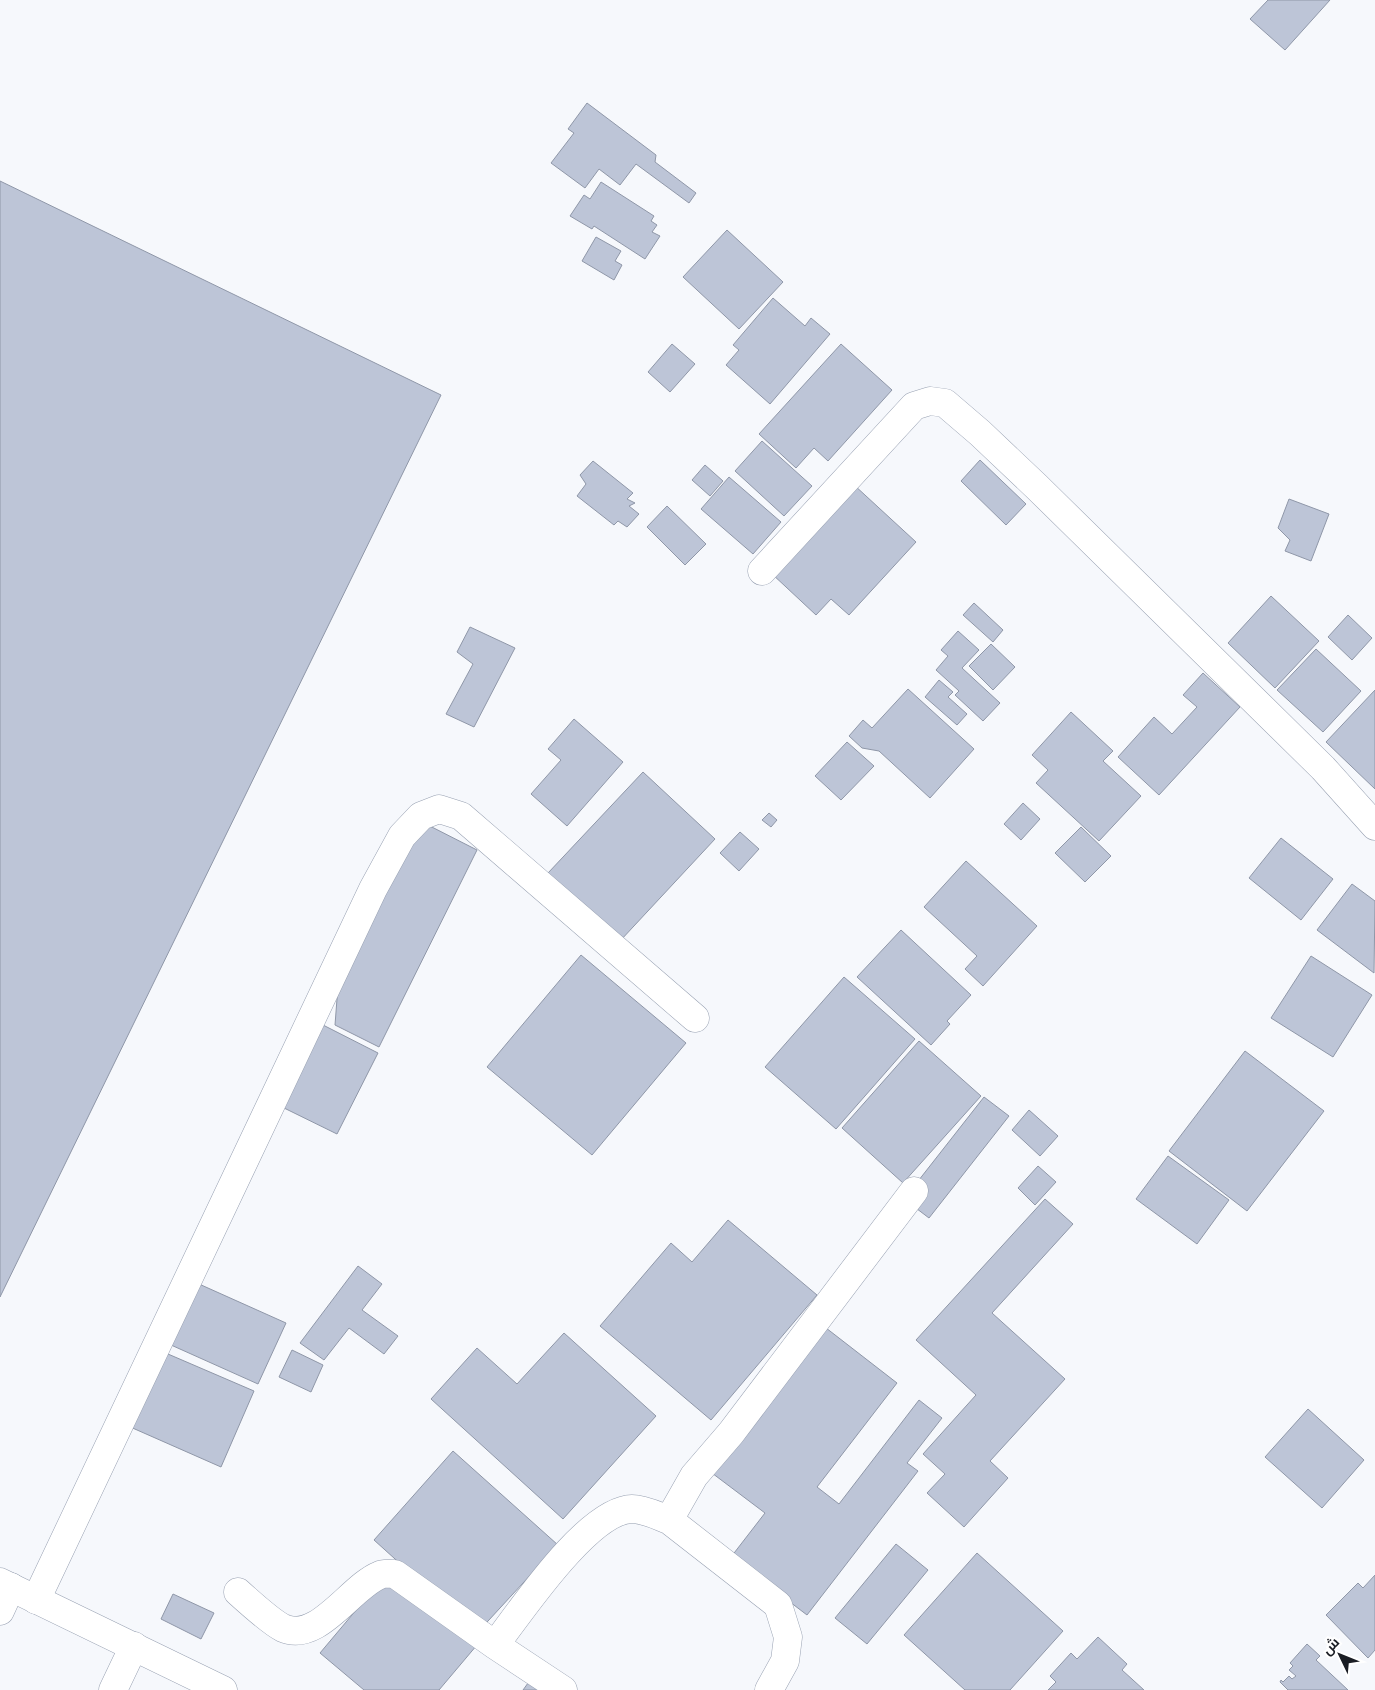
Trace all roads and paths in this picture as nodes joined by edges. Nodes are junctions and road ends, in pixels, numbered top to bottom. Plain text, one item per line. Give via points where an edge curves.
1 (762, 571) dead end
2 (1375, 826) edge
3 (695, 1018) dead end
4 (914, 1191) dead end
5 (669, 1520) junction
6 (238, 1592) dead end
7 (4, 1593) edge
8 (36, 1600) junction
9 (495, 1645) junction
10 (134, 1646) junction
11 (113, 1690) edge
12 (223, 1690) edge
13 (563, 1690) edge
14 (769, 1690) edge

1 - 2 street via 914,406 930,401 946,403 1086,535 1323,768
3 - 8 street via 461,816 438,809 421,816 402,836 373,890
4 - 5 street via 731,1433 694,1476
5 - 9 street via 634,1509 622,1510 594,1528 564,1556
5 - 14 street via 778,1605 788,1637 785,1661
6 - 9 street via 284,1628 297,1630 327,1618 372,1578 395,1574
7 - 8 street
8 - 10 street
9 - 13 street
10 - 11 street
10 - 12 street

